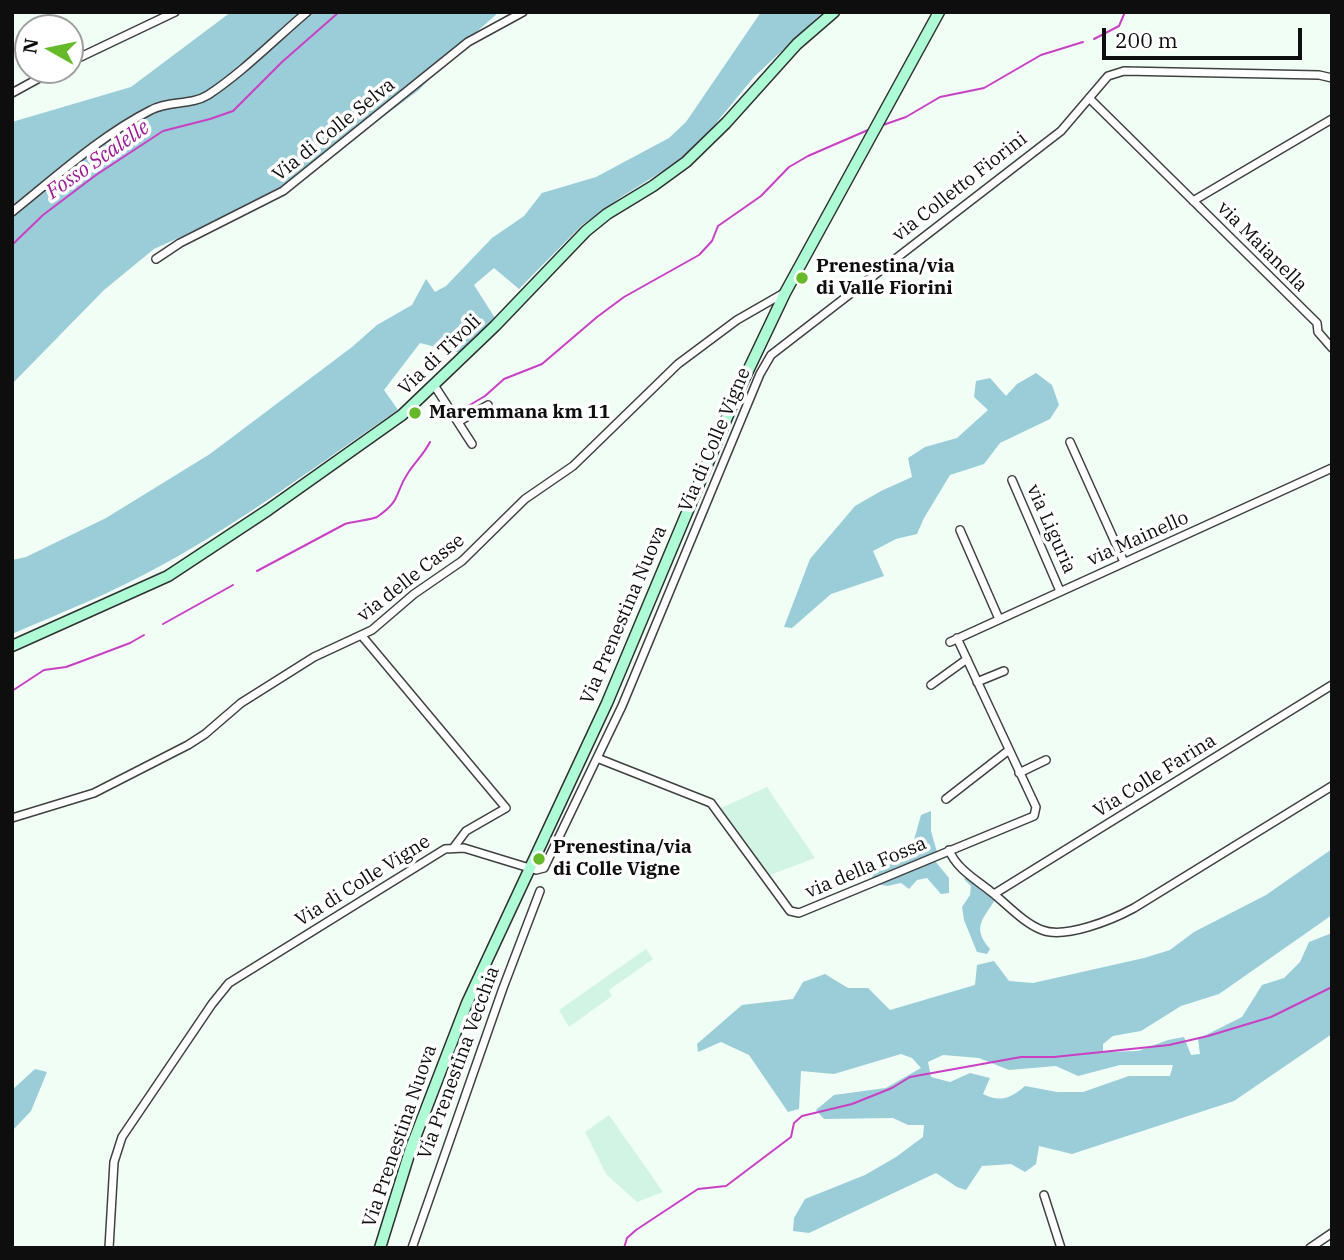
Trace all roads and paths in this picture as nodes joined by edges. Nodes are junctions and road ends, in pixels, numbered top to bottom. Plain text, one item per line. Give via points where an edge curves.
1 (175, 12) edge
2 (307, 12) edge
3 (523, 12) edge
4 (834, 12) edge
5 (939, 12) edge
6 (84, 55) edge
7 (1332, 78) edge
8 (28, 84) edge
9 (12, 93) edge
10 (1090, 98) junction
11 (1332, 119) edge
12 (1193, 201) junction
13 (12, 212) edge
14 (156, 259) dead end
15 (785, 293) junction
16 (845, 296) joint
17 (1332, 348) edge
18 (434, 385) junction
19 (488, 405) dead end
20 (458, 422) junction
21 (1070, 442) dead end
22 (472, 444) dead end
23 (1332, 468) edge
24 (1012, 480) dead end
25 (960, 530) dead end
26 (1124, 562) junction
27 (1060, 591) junction
28 (999, 619) junction
29 (362, 636) junction
30 (12, 646) edge
31 (967, 659) junction
32 (1004, 671) dead end
33 (977, 682) junction
34 (931, 685) dead end
35 (1332, 685) edge
36 (1009, 750) junction
37 (597, 758) junction
38 (1046, 760) dead end
39 (1019, 772) junction
40 (1332, 786) edge
41 (946, 799) dead end
42 (1035, 814) joint
43 (12, 818) edge
44 (454, 847) junction
45 (949, 850) junction
46 (530, 868) junction
47 (540, 891) dead end
48 (994, 894) junction
49 (1044, 1195) dead end
50 (1332, 1233) edge
51 (109, 1248) edge
52 (380, 1248) edge
53 (412, 1248) edge
54 (1061, 1248) edge
55 (1310, 1248) edge

1 - 6 street
2 - 13 street via 208,95 192,102 161,105 128,123
3 - 14 street, Via di Colle Selva via 468,42 284,191
4 - 18 main road, Via di Tivoli via 797,44 686,162 592,226
5 - 15 main road, Via Prenestina Nuova
7 - 10 street, via Colletto Fiorini via 1118,72 1108,76
8 - 9 street
10 - 12 street, via Maianella
10 - 16 street, via Colletto Fiorini via 1061,131
11 - 12 street
12 - 17 street, via Maianella via 1317,323 1318,332
15 - 29 street, via delle Casse via 737,320 678,364 576,464 530,495 462,561
15 - 46 main road, Via Prenestina Nuova
16 - 37 street, Via di Colle Vigne via 781,346 762,368
18 - 20 street
18 - 30 main road, Via di Tivoli via 396,419 168,576
19 - 20 street
20 - 22 street
21 - 26 street
23 - 26 street, via Mainello
24 - 27 street, via Liguria
25 - 28 street
26 - 27 street, via Mainello
27 - 28 street, via Mainello
28 - 31 street, via Mainello via 953,640
29 - 43 street, via delle Casse via 303,664 241,703 188,745 94,793
29 - 44 street via 506,808 463,834
31 - 33 street, via Mainello
31 - 34 street
32 - 33 street
33 - 36 street, via Mainello
35 - 48 street, Via Colle Farina
36 - 39 street, via Mainello
36 - 41 street
37 - 45 street, via della Fossa via 711,803 794,913
37 - 46 street, Via di Colle Vigne via 544,868
38 - 39 street
39 - 42 street, via Mainello
40 - 48 street via 1114,918 1051,933 1035,927
42 - 45 street, via della Fossa
44 - 46 street, Via di Colle Vigne
44 - 51 street, Via di Colle Vigne via 428,858 222,990 121,1141 114,1162
45 - 48 street via 959,866
46 - 52 main road, Via Prenestina Nuova via 463,1012 411,1148
47 - 53 street, Via Prenestina Vecchia
49 - 54 street
50 - 55 street

